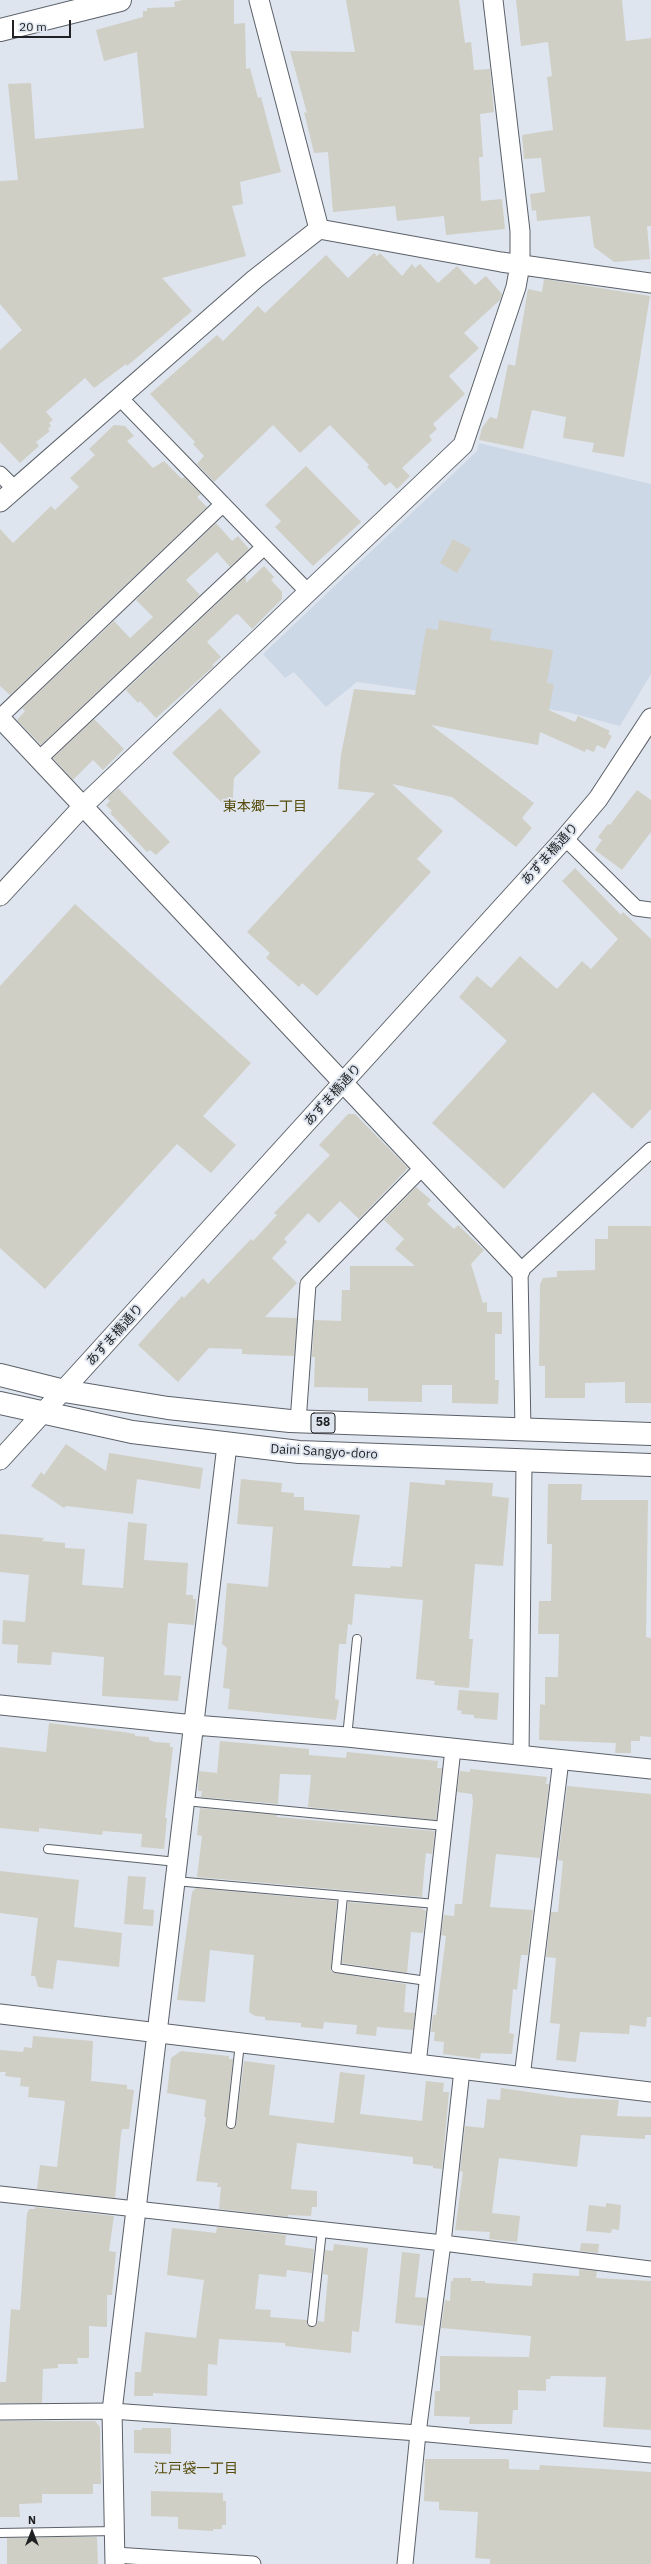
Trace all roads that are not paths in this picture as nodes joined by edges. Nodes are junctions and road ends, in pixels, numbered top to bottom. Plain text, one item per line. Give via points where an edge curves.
1 (120, 0) edge
2 (259, 0) edge
3 (493, 0) edge
4 (0, 30) edge
5 (319, 229) junction
6 (520, 265) junction
7 (651, 283) edge
8 (121, 399) junction
9 (0, 474) edge
10 (15, 489) junction
11 (0, 502) edge
12 (223, 504) junction
13 (264, 547) junction
14 (308, 592) junction
15 (0, 717) edge
16 (651, 718) edge
17 (39, 759) junction
18 (83, 806) junction
19 (565, 838) junction
20 (0, 896) edge
21 (651, 910) edge
22 (344, 1083) junction
23 (651, 1150) edge
24 (423, 1167) junction
25 (520, 1271) junction
26 (0, 1375) edge
27 (64, 1391) junction
28 (0, 1403) edge
29 (42, 1414) junction
30 (298, 1422) junction
31 (523, 1430) junction
32 (651, 1434) edge
33 (227, 1445) junction
34 (0, 1460) edge
35 (524, 1462) junction
36 (651, 1465) edge
37 (357, 1639) dead end
38 (0, 1705) edge
39 (194, 1725) junction
40 (347, 1737) junction
41 (453, 1749) junction
42 (521, 1756) junction
43 (561, 1760) junction
44 (651, 1769) edge
45 (185, 1801) junction
46 (445, 1826) junction
47 (48, 1849) dead end
48 (177, 1862) junction
49 (175, 1881) junction
50 (343, 1896) junction
51 (436, 1904) junction
52 (427, 1981) junction
53 (0, 2014) edge
54 (158, 2032) junction
55 (240, 2042) junction
56 (418, 2064) junction
57 (462, 2070) junction
58 (522, 2077) junction
59 (651, 2092) edge
60 (230, 2124) dead end
61 (0, 2194) edge
62 (138, 2208) junction
63 (322, 2230) junction
64 (443, 2243) junction
65 (651, 2269) edge
66 (312, 2322) dead end
67 (112, 2411) junction
68 (0, 2412) edge
69 (418, 2433) junction
70 (651, 2455) edge
71 (115, 2531) junction
72 (0, 2533) edge
73 (115, 2559) edge
74 (253, 2564) edge
75 (405, 2564) edge

1 - 4 main road
2 - 5 street
3 - 6 street via 520,231
5 - 6 street
5 - 8 street via 255,280
6 - 7 street
6 - 14 street via 516,287 463,445
8 - 10 street
8 - 12 street
9 - 10 street
10 - 11 street
12 - 13 street
12 - 15 street
13 - 14 street
13 - 17 street
14 - 18 street
15 - 17 street
16 - 19 street, あずま橋通り via 598,799
17 - 18 street
18 - 20 street
18 - 22 street
19 - 21 street via 636,908
19 - 22 street, あずま橋通り
22 - 24 street
22 - 27 street, あずま橋通り
23 - 25 street
24 - 25 street
24 - 30 street via 308,1284
25 - 31 street
26 - 27 main road, 58
27 - 29 street, あずま橋通り
27 - 30 main road, 58 via 168,1408
28 - 29 main road, Daini Sangyo-doro / 58
29 - 33 main road, Daini Sangyo-doro / 58 via 132,1432
29 - 34 street, あずま橋通り
30 - 31 main road, 58
31 - 32 main road, 58
33 - 35 main road, Daini Sangyo-doro / 58 via 298,1452
33 - 39 street
35 - 36 main road, Daini Sangyo-doro / 58
35 - 42 street
37 - 40 lane
38 - 39 street
39 - 40 street
39 - 45 street
40 - 41 street
41 - 42 street
41 - 46 street
42 - 43 street
43 - 44 street
43 - 58 street
45 - 46 lane
45 - 48 street
46 - 51 street
47 - 48 lane
48 - 49 street
49 - 50 lane
49 - 54 street
50 - 51 lane
50 - 52 lane via 336,1968
51 - 52 street
52 - 56 street
53 - 54 street
54 - 55 street
54 - 62 street
55 - 56 street
55 - 60 lane
56 - 57 street
57 - 58 street
57 - 64 street
58 - 59 street
61 - 62 street
62 - 63 street
62 - 67 street
63 - 64 street
63 - 66 lane
64 - 65 street
64 - 69 street
67 - 68 street
67 - 69 street
67 - 71 street
69 - 70 street
69 - 75 street
71 - 72 lane
71 - 73 street
73 - 74 street

